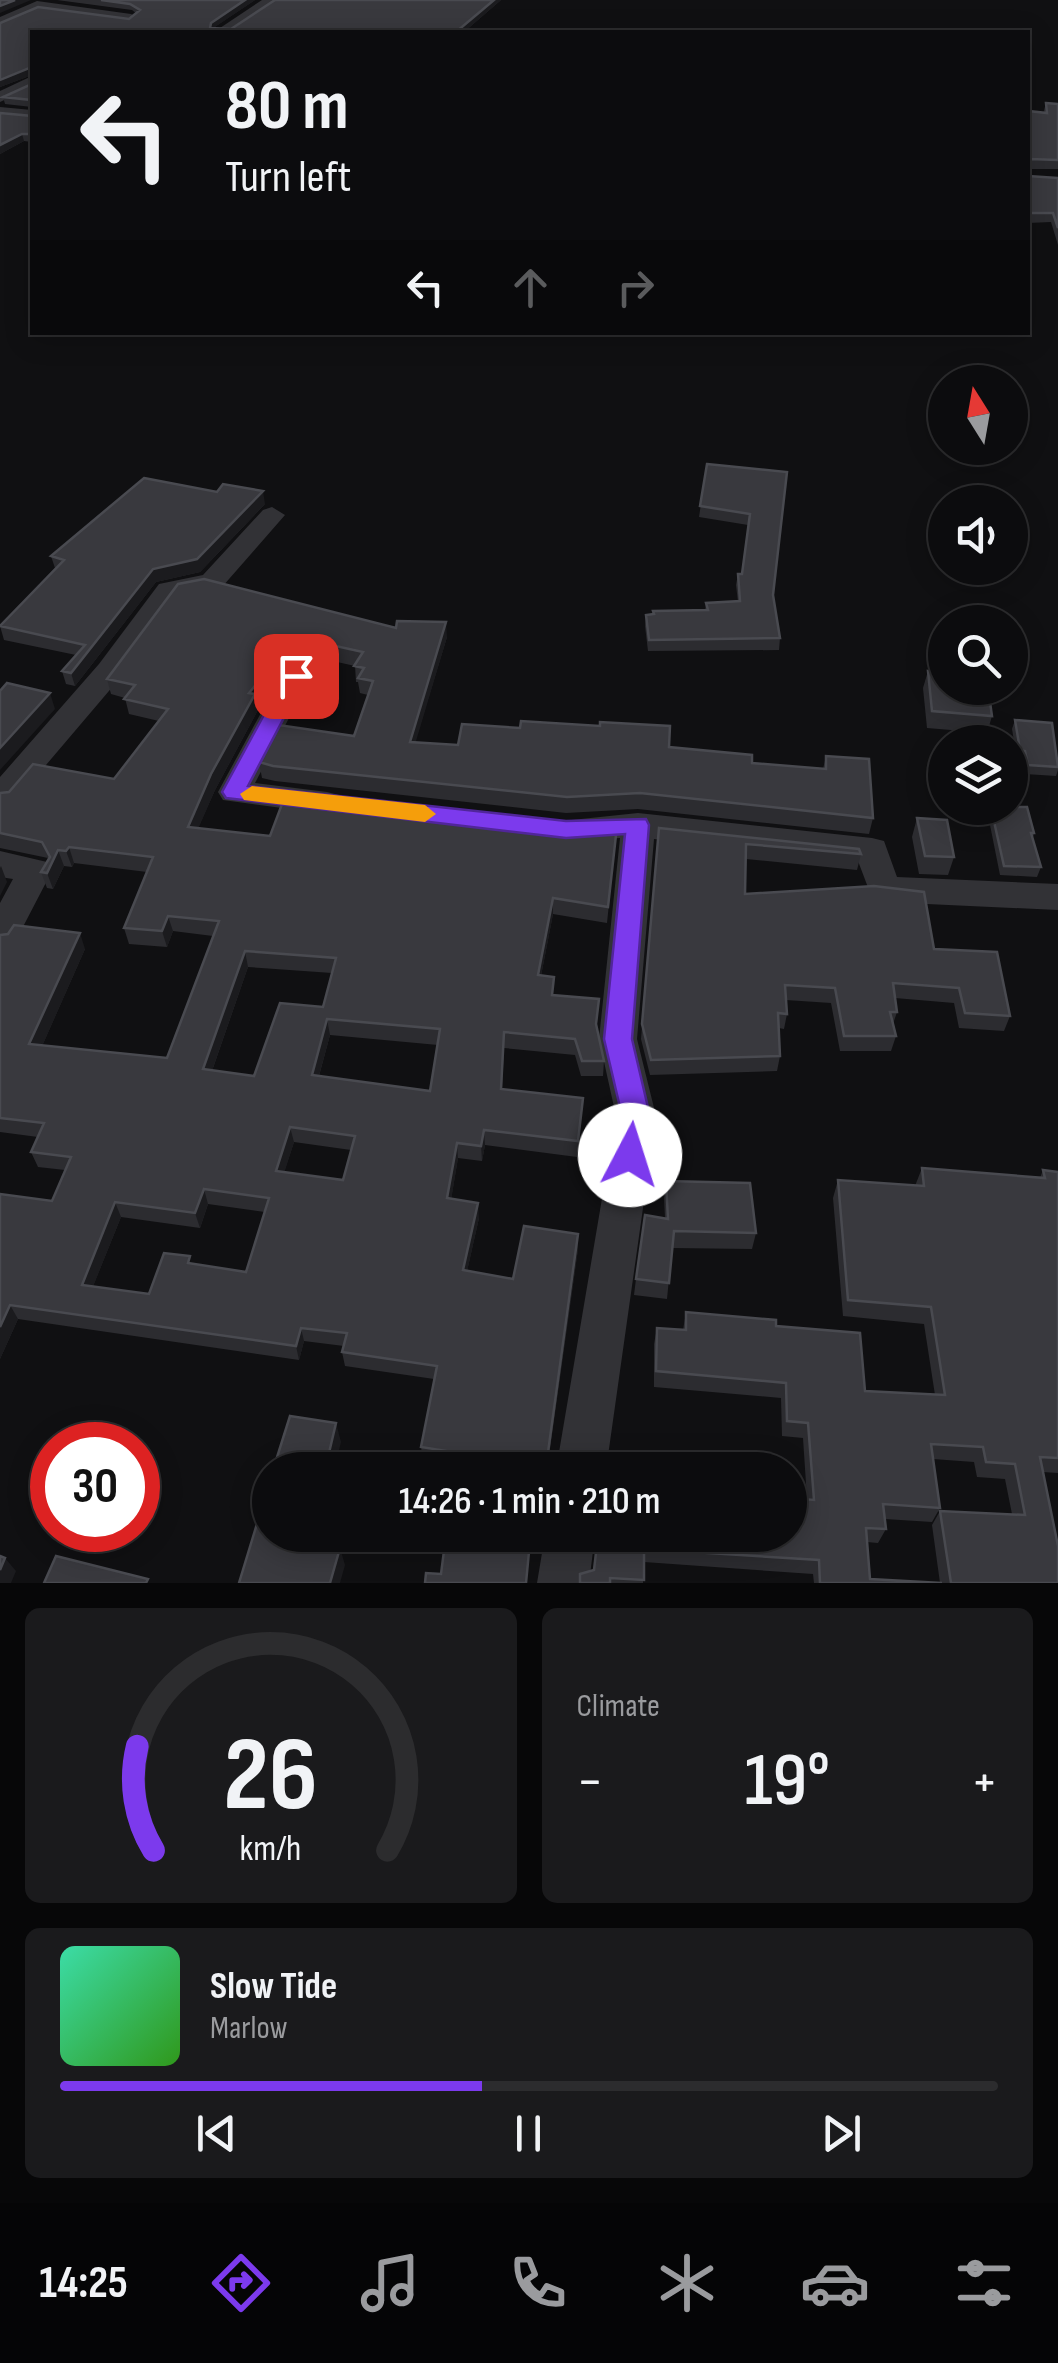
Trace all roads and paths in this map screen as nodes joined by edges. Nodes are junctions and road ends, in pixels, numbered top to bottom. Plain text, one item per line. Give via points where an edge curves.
1 (271, 0) edge
2 (44, 3) edge
3 (131, 18) edge
4 (0, 22) edge
5 (0, 30) edge
6 (223, 30) edge
7 (16, 33) edge
8 (30, 81) edge
9 (0, 98) edge
10 (0, 112) edge
11 (30, 115) edge
12 (272, 515) dead end
13 (296, 676) dead end
14 (0, 797) edge
15 (370, 808) edge
16 (638, 825) junction
17 (546, 827) edge
18 (0, 864) edge
19 (1058, 897) edge
20 (0, 936) edge
21 (584, 1452) edge
22 (568, 1552) edge
23 (563, 1583) edge

1 - 6 street
2 - 3 street
2 - 4 street
5 - 7 street
8 - 9 street
10 - 11 street
12 - 14 street via 212,580 169,590 73,717
13 - 15 street via 234,792
16 - 17 street
16 - 19 street via 872,850 884,889
16 - 21 street via 618,1039 636,1116
18 - 20 street via 36,871
22 - 23 street

